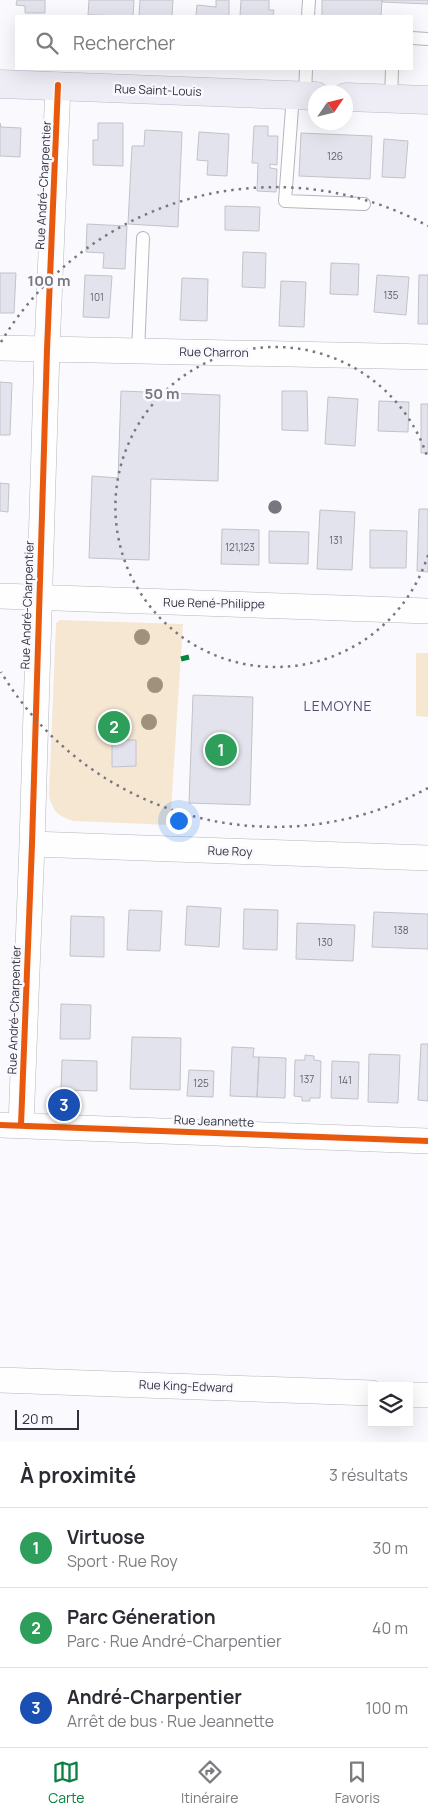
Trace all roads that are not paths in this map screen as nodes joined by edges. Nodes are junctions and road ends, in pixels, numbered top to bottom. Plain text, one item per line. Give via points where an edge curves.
1 (309, 0) edge
2 (308, 15) edge
3 (413, 38) edge
4 (428, 39) edge
5 (306, 70) edge
6 (392, 70) edge
7 (0, 84) edge
8 (58, 86) junction
9 (305, 96) edge
10 (353, 97) edge
11 (391, 99) junction
12 (428, 100) edge
13 (364, 204) dead end
14 (143, 238) dead end
15 (0, 348) edge
16 (47, 350) junction
17 (138, 351) junction
18 (428, 357) edge
19 (0, 596) edge
20 (38, 597) junction
21 (428, 611) edge
22 (32, 844) junction
23 (428, 858) edge
24 (10, 1125) edge
25 (428, 1141) edge
26 (0, 1380) edge
27 (368, 1393) edge
28 (413, 1394) edge
29 (428, 1395) edge

1 - 2 lane
3 - 4 lane
5 - 9 lane
6 - 11 lane
7 - 8 main road, Rue Saint-Louis
8 - 9 main road, Rue Saint-Louis
8 - 16 street, Rue André-Charpentier
9 - 13 lane via 285,201
10 - 11 main road
11 - 12 main road
14 - 17 lane
15 - 16 street, Rue Charron
16 - 17 street, Rue Charron
16 - 20 street, Rue André-Charpentier
17 - 18 street, Rue Charron
19 - 20 street, Rue René-Philippe
20 - 21 street, Rue René-Philippe
20 - 22 street, Rue André-Charpentier
22 - 23 street, Rue Roy
22 - 24 street, Rue André-Charpentier
24 - 25 street, Rue Jeannette
26 - 27 street, Rue King-Edward
28 - 29 street

